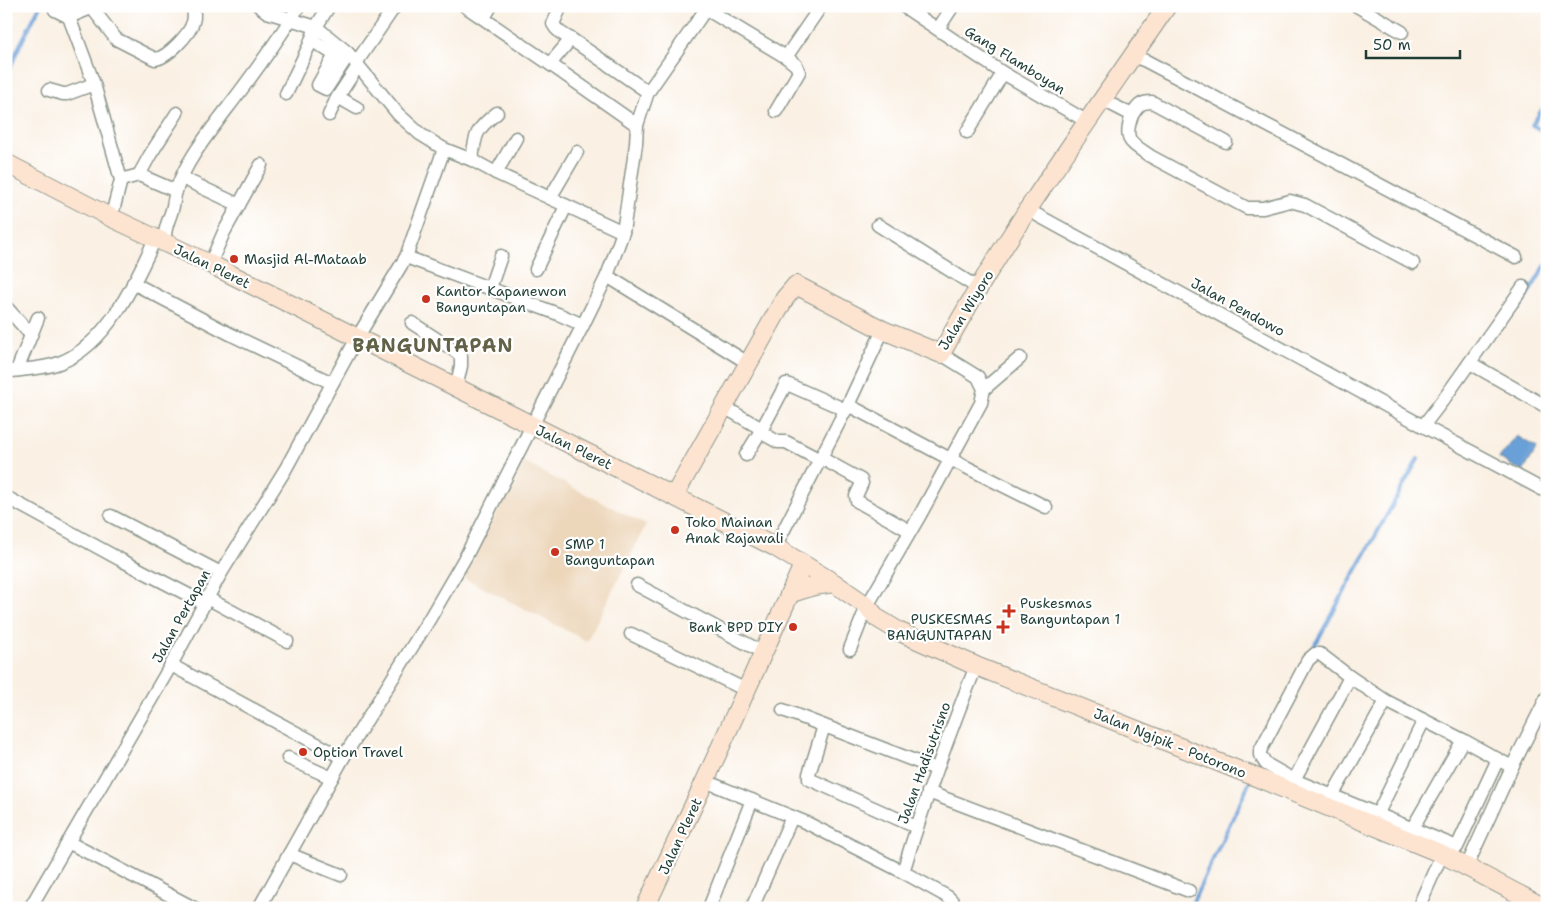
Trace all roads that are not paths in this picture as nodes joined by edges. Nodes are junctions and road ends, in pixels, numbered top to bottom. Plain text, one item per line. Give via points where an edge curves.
1 (192, 6) edge
2 (259, 6) edge
3 (299, 6) edge
4 (329, 6) edge
5 (396, 6) edge
6 (465, 6) edge
7 (491, 6) edge
8 (561, 6) edge
9 (821, 6) edge
10 (903, 6) edge
11 (953, 6) edge
12 (1167, 6) edge
13 (1358, 6) edge
14 (94, 7) edge
15 (707, 8) edge
16 (55, 10) dead end
17 (69, 17) junction
18 (484, 18) junction
19 (291, 20) junction
20 (316, 27) junction
21 (938, 29) junction
22 (1402, 32) dead end
23 (571, 39) junction
24 (311, 40) junction
25 (1133, 56) junction
26 (786, 57) junction
27 (354, 61) junction
28 (550, 64) junction
29 (1004, 73) junction
30 (94, 84) junction
31 (48, 90) dead end
32 (648, 92) junction
33 (286, 94) dead end
34 (338, 97) junction
35 (1103, 100) junction
36 (357, 108) dead end
37 (776, 111) dead end
38 (178, 112) dead end
39 (498, 113) dead end
40 (1132, 115) junction
41 (329, 116) dead end
42 (1088, 122) junction
43 (637, 125) junction
44 (967, 132) dead end
45 (516, 138) dead end
46 (1226, 142) dead end
47 (444, 149) junction
48 (577, 152) dead end
49 (472, 160) junction
50 (6, 162) edge
51 (261, 165) dead end
52 (496, 173) junction
53 (139, 175) junction
54 (182, 178) junction
55 (121, 180) junction
56 (176, 191) junction
57 (550, 198) junction
58 (239, 205) junction
59 (566, 206) junction
60 (1028, 210) junction
61 (110, 217) junction
62 (878, 225) dead end
63 (624, 232) junction
64 (160, 241) junction
65 (502, 256) dead end
66 (406, 257) junction
67 (1516, 257) dead end
68 (1413, 263) dead end
69 (210, 264) junction
70 (536, 269) dead end
71 (607, 276) junction
72 (134, 283) junction
73 (1523, 287) dead end
74 (490, 288) junction
75 (978, 288) junction
76 (6, 307) edge
77 (38, 318) dead end
78 (412, 323) dead end
79 (583, 325) junction
80 (883, 330) junction
81 (31, 334) junction
82 (357, 338) junction
83 (941, 354) junction
84 (1020, 358) dead end
85 (748, 363) junction
86 (1470, 363) junction
87 (11, 371) edge
88 (332, 383) junction
89 (456, 388) junction
90 (984, 389) junction
91 (724, 407) junction
92 (847, 407) junction
93 (1547, 407) edge
94 (532, 426) junction
95 (1428, 428) junction
96 (761, 431) junction
97 (746, 455) dead end
98 (820, 459) junction
99 (950, 459) junction
100 (1547, 492) edge
101 (674, 496) junction
102 (6, 497) edge
103 (1046, 507) dead end
104 (111, 516) dead end
105 (910, 531) junction
106 (775, 547) junction
107 (803, 565) junction
108 (221, 573) junction
109 (834, 583) junction
110 (637, 585) dead end
111 (789, 594) junction
112 (206, 600) junction
113 (867, 606) junction
114 (631, 634) dead end
115 (287, 641) dead end
116 (850, 649) dead end
117 (764, 653) junction
118 (171, 665) junction
119 (976, 666) junction
120 (1350, 677) junction
121 (746, 690) junction
122 (1547, 697) edge
123 (1386, 701) junction
124 (783, 710) dead end
125 (1424, 720) junction
126 (824, 726) junction
127 (1464, 740) junction
128 (288, 758) dead end
129 (343, 758) junction
130 (1498, 759) junction
131 (1512, 767) junction
132 (936, 769) junction
133 (332, 778) junction
134 (1294, 780) junction
135 (705, 781) junction
136 (928, 792) junction
137 (752, 800) junction
138 (1330, 802) junction
139 (1377, 815) junction
140 (792, 817) junction
141 (916, 827) junction
142 (1412, 829) junction
143 (68, 842) junction
144 (290, 854) junction
145 (1442, 854) junction
146 (1466, 868) junction
147 (903, 872) junction
148 (340, 875) dead end
149 (1189, 891) dead end
150 (30, 908) edge
151 (194, 908) edge
152 (259, 908) edge
153 (645, 908) edge
154 (709, 908) edge
155 (752, 908) edge
156 (952, 908) edge
157 (1418, 908) edge
158 (1545, 908) edge

1 - 14 street via 192,26 160,58 116,39
2 - 19 street
3 - 19 street
4 - 20 street
5 - 27 street
6 - 18 street
7 - 18 street
8 - 23 street via 553,24 555,29
9 - 26 street
10 - 21 street, Gang Flamboyan
11 - 21 street
12 - 25 street, Jalan Wiyoro
13 - 22 street
14 - 17 street
15 - 26 street
15 - 32 street
16 - 17 street
17 - 30 street
18 - 28 street
19 - 20 street
19 - 54 street via 210,130
20 - 24 street
20 - 27 street
21 - 29 street, Gang Flamboyan
23 - 28 street
23 - 32 street
24 - 27 street via 335,55 318,85 322,88 326,89
24 - 33 street
25 - 35 street, Jalan Wiyoro
25 - 67 street
26 - 37 street via 799,72
27 - 34 street
27 - 47 street via 410,126
28 - 43 street
29 - 42 street, Gang Flamboyan
29 - 44 street
30 - 31 street via 67,94
30 - 55 street
32 - 43 street
34 - 36 street
34 - 41 street
35 - 40 street
35 - 42 street, Jalan Wiyoro
38 - 53 street
39 - 49 street via 478,131
40 - 46 street via 1144,102 1152,102
40 - 68 street via 1128,135 1136,146 1247,208 1290,202 1305,205
42 - 60 street, Jalan Wiyoro
43 - 63 street
45 - 52 street
47 - 49 street
47 - 66 street, Jalan Pertapan
48 - 57 street
49 - 52 street
50 - 61 street, Jalan Pleret
51 - 58 street
52 - 57 street
53 - 55 street
53 - 56 street
54 - 56 street
54 - 58 street
55 - 61 street
56 - 64 street
57 - 59 street
58 - 69 street
59 - 63 street
59 - 70 street
60 - 75 street, Jalan Wiyoro
60 - 95 street, Jalan Pendowo
61 - 64 street, Jalan Pleret
62 - 75 street
63 - 71 street
64 - 69 street, Jalan Pleret
64 - 72 street
65 - 74 street
66 - 74 street
66 - 82 street, Jalan Pertapan
69 - 82 street, Jalan Pleret
71 - 79 street
71 - 85 street
72 - 87 street via 100,333 85,348 57,364
72 - 88 street
73 - 86 street
74 - 79 street
75 - 83 street, Jalan Wiyoro
76 - 81 street
77 - 81 street
78 - 89 street via 461,356
79 - 94 street
80 - 83 street, Jalan Wiyoro
80 - 85 street, Jalan Wiyoro via 796,285 785,298
80 - 92 street
81 - 87 street
82 - 88 street, Jalan Pertapan
82 - 89 street, Jalan Pleret
83 - 90 street via 978,377
84 - 90 street
85 - 91 street, Jalan Wiyoro
86 - 93 street
86 - 95 street
88 - 108 street, Jalan Pertapan via 281,476
89 - 94 street, Jalan Pleret
90 - 99 street via 981,403
91 - 96 street
91 - 101 street, Jalan Wiyoro
92 - 96 street via 786,384
92 - 98 street
92 - 99 street
94 - 101 street, Jalan Pleret
94 - 129 street via 466,556
95 - 100 street, Jalan Pendowo
96 - 97 street
96 - 98 street via 778,442 786,442
98 - 105 street via 861,480 857,500
98 - 106 street
99 - 103 street
99 - 105 street
101 - 106 street, Jalan Pleret
102 - 112 street via 121,560
104 - 108 street
105 - 113 street
106 - 107 street, Jalan Pleret
107 - 109 street, Jalan Ngipik - Potorono
107 - 111 street, Jalan Pleret
108 - 112 street, Jalan Pertapan
109 - 111 street
109 - 113 street, Jalan Ngipik - Potorono
110 - 117 street
111 - 117 street, Jalan Pleret
112 - 115 street
112 - 118 street, Jalan Pertapan
113 - 116 street
113 - 119 street, Jalan Ngipik - Potorono via 878,618 900,632
114 - 121 street
117 - 121 street, Jalan Pleret
118 - 129 street
118 - 143 street, Jalan Pertapan
119 - 132 street, Jalan Hadisutrisno
119 - 138 street, Jalan Ngipik - Potorono
120 - 123 street
120 - 134 street
120 - 134 street via 1320,654 1308,660 1260,751 1266,764
121 - 135 street, Jalan Pleret
122 - 131 street
123 - 125 street
123 - 138 street
124 - 126 street
125 - 127 street
125 - 139 street
126 - 132 street
126 - 141 street via 809,779
127 - 130 street
127 - 142 street
128 - 133 street
129 - 133 street
130 - 131 street
130 - 142 street via 1456,847
131 - 146 street
132 - 136 street, Jalan Hadisutrisno
133 - 144 street
134 - 138 street
135 - 137 street
135 - 153 street, Jalan Pleret
136 - 141 street, Jalan Hadisutrisno
136 - 149 street
137 - 140 street
137 - 154 street
138 - 139 street
138 - 145 street, Jalan Ngipik - Potorono
139 - 142 street
140 - 147 street
140 - 155 street
141 - 147 street, Jalan Hadisutrisno
143 - 150 street, Jalan Pertapan
143 - 151 street
144 - 148 street
144 - 152 street
145 - 146 street, Jalan Ngipik - Potorono
145 - 157 street
146 - 158 street, Jalan Ngipik - Potorono
147 - 156 street via 948,897

